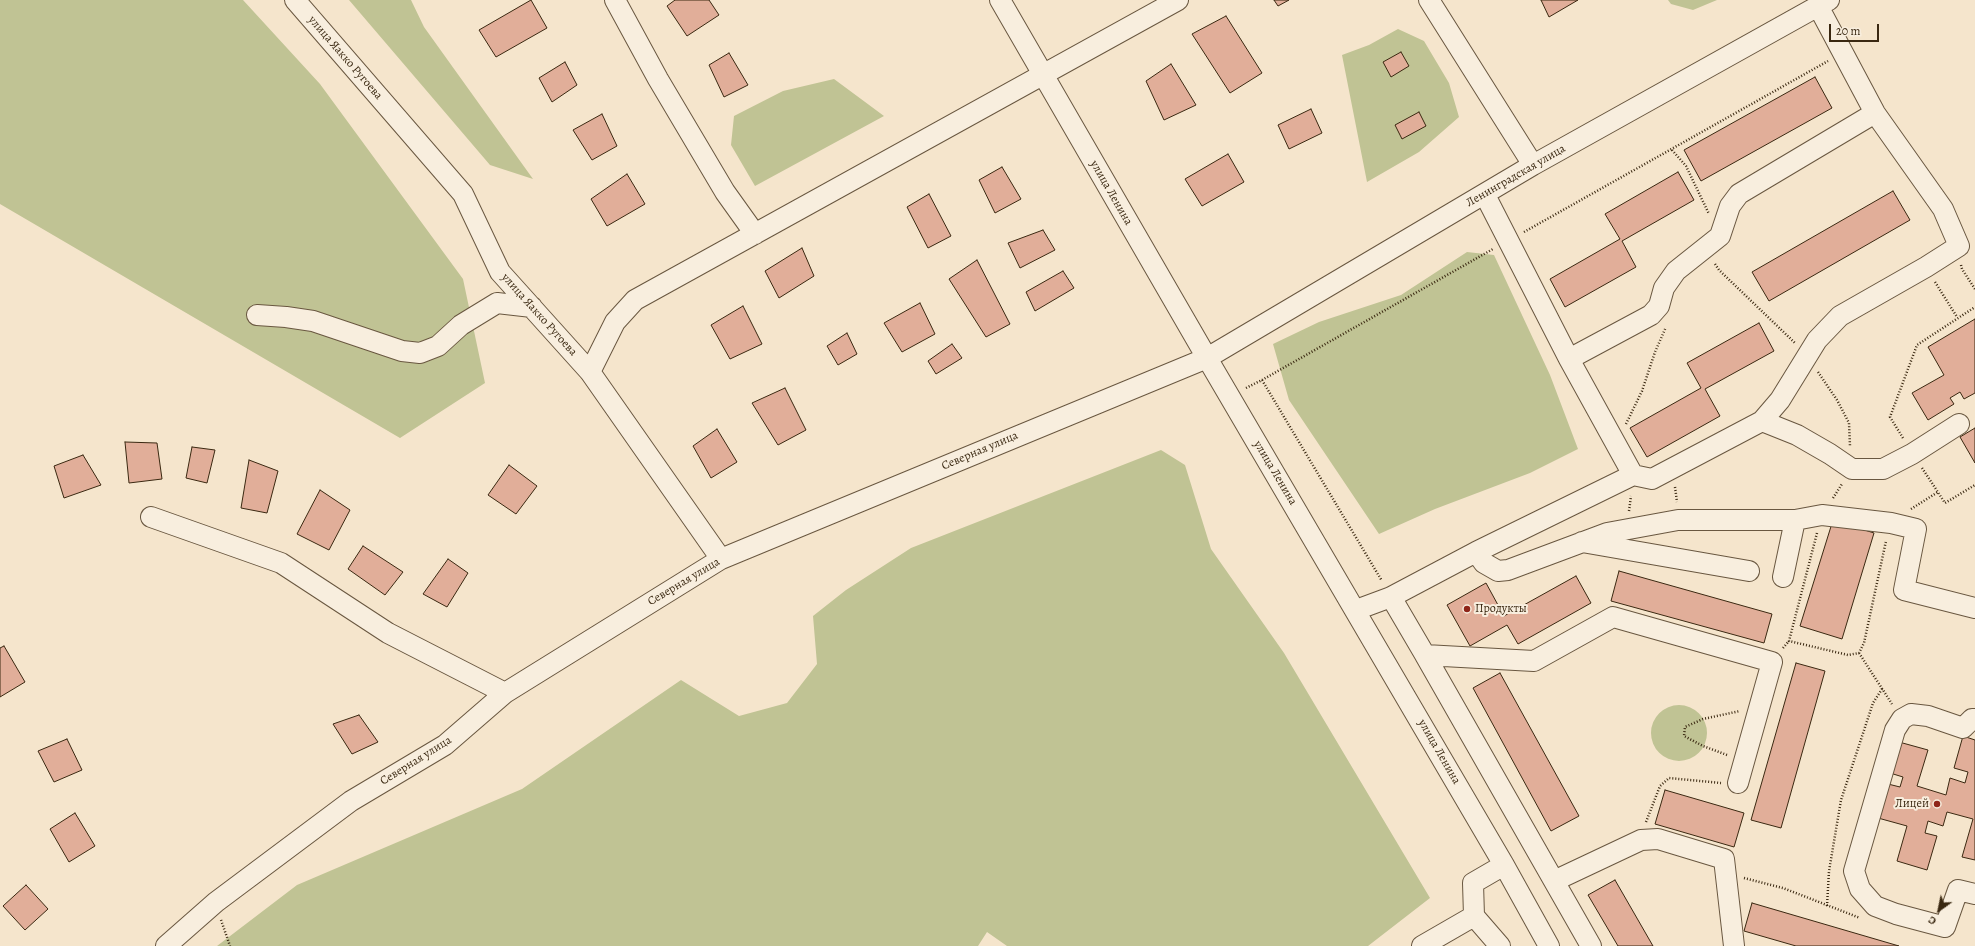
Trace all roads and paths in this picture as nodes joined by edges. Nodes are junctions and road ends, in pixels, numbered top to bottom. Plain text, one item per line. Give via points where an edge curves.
1 (295, 0) edge
2 (615, 0) edge
3 (1000, 0) edge
4 (1178, 0) edge
5 (1429, 0) edge
6 (1823, 3) edge
7 (1843, 53) junction
8 (1042, 75) junction
9 (1875, 113) junction
10 (1672, 150) junction
11 (1533, 166) junction
12 (1485, 195) junction
13 (756, 234) junction
14 (1720, 236) junction
15 (1508, 240) junction
16 (1959, 246) junction
17 (1926, 267) junction
18 (1975, 288) edge
19 (1975, 306) edge
20 (532, 307) junction
21 (257, 316) dead end
22 (1957, 317) junction
23 (1666, 326) dead end
24 (1207, 358) junction
25 (1569, 359) junction
26 (590, 372) junction
27 (1262, 380) junction
28 (1230, 397) junction
29 (1762, 421) junction
30 (1959, 424) dead end
31 (1620, 452) junction
32 (1912, 454) junction
33 (1674, 468) junction
34 (1852, 469) junction
35 (1633, 475) junction
36 (1975, 485) edge
37 (1938, 492) junction
38 (1822, 516) junction
39 (151, 517) dead end
40 (1678, 520) junction
41 (1795, 520) junction
42 (1890, 523) junction
43 (1627, 529) junction
44 (1582, 542) junction
45 (1476, 552) junction
46 (721, 559) junction
47 (1748, 571) dead end
48 (1783, 577) dead end
49 (1391, 597) junction
50 (1975, 608) edge
51 (1356, 610) junction
52 (1859, 653) junction
53 (1425, 655) junction
54 (1882, 689) junction
55 (505, 693) junction
56 (1758, 710) junction
57 (1902, 719) junction
58 (1975, 720) edge
59 (1744, 763) junction
60 (1738, 783) joint
61 (1641, 840) junction
62 (1504, 865) junction
63 (1725, 873) junction
64 (1554, 882) junction
65 (1975, 894) edge
66 (216, 902) junction
67 (1827, 906) junction
68 (1474, 916) junction
69 (1866, 920) dead end
70 (166, 946) edge
71 (230, 946) edge
72 (1422, 946) edge
73 (1500, 946) edge
74 (1549, 946) edge
75 (1591, 946) edge
76 (1734, 946) edge

1 - 20 street, улица Яакко Ругоева via 463,194 500,272
2 - 13 street via 725,192
3 - 8 street, улица Ленина
4 - 8 street
5 - 11 street
6 - 7 street
6 - 11 street, Ленинградская улица
7 - 9 street
7 - 10 path
8 - 13 street
8 - 24 street, улица Ленина
9 - 14 street via 1739,194 1730,206
9 - 16 street via 1943,209
10 - 14 path via 1686,166
10 - 15 path
11 - 12 street, Ленинградская улица
12 - 15 street
12 - 24 street, Ленинградская улица
13 - 26 street via 635,300 615,322
14 - 25 street via 1676,271 1664,288 1659,306 1651,315
15 - 25 street
15 - 27 path
16 - 17 street
16 - 18 path via 1962,269
17 - 22 path
17 - 29 street via 1840,316 1817,340 1780,400
19 - 22 path
20 - 21 street via 497,303 461,325 438,346 420,353 402,351 313,321
20 - 26 street, улица Яакко Ругоева
22 - 32 path via 1917,345 1890,417
23 - 31 path via 1654,352 1642,392 1626,424
24 - 28 street, улица Ленина
24 - 46 street, Северная улица
25 - 31 street
26 - 46 street, улица Яакко Ругоева
27 - 28 path
27 - 49 path
28 - 51 street, улица Ленина
29 - 33 street
29 - 34 street via 1797,435
30 - 32 street
31 - 35 street
32 - 34 street via 1883,469
32 - 37 path
33 - 35 street via 1652,479
33 - 40 path
34 - 38 path
35 - 43 path
35 - 45 street
36 - 37 path via 1945,503
37 - 42 path
38 - 41 street
38 - 42 street
38 - 52 path via 1789,641 1848,655
39 - 55 street via 281,563 388,633
40 - 41 street
40 - 43 street
41 - 48 street
42 - 50 street via 1916,529 1904,590
42 - 52 path via 1864,643
43 - 44 street
44 - 45 street via 1508,570 1498,571 1484,563
44 - 47 street
45 - 49 street
46 - 55 street, Северная улица
49 - 51 street
49 - 53 street
51 - 62 street, улица Ленина
52 - 54 path
53 - 56 street via 1534,661 1613,617 1772,662
53 - 64 street
54 - 57 path
54 - 67 path via 1873,703 1841,800 1829,871
55 - 66 street, Северная улица via 445,746 351,801
56 - 59 street
56 - 59 path via 1730,712 1685,727 1684,736
57 - 58 street via 1911,714 1928,716 1963,728 1972,719
57 - 65 street via 1895,730 1854,871 1860,889 1876,906 1945,927 1958,890
59 - 60 street
60 - 61 path via 1669,778 1657,792
61 - 63 street via 1658,839 1724,859
61 - 64 street
62 - 68 street via 1473,883
62 - 74 street, улица Ленина
63 - 67 path via 1783,888
63 - 76 street
64 - 75 street
66 - 70 street, Северная улица
66 - 71 path
67 - 69 path
68 - 72 street
68 - 73 street

